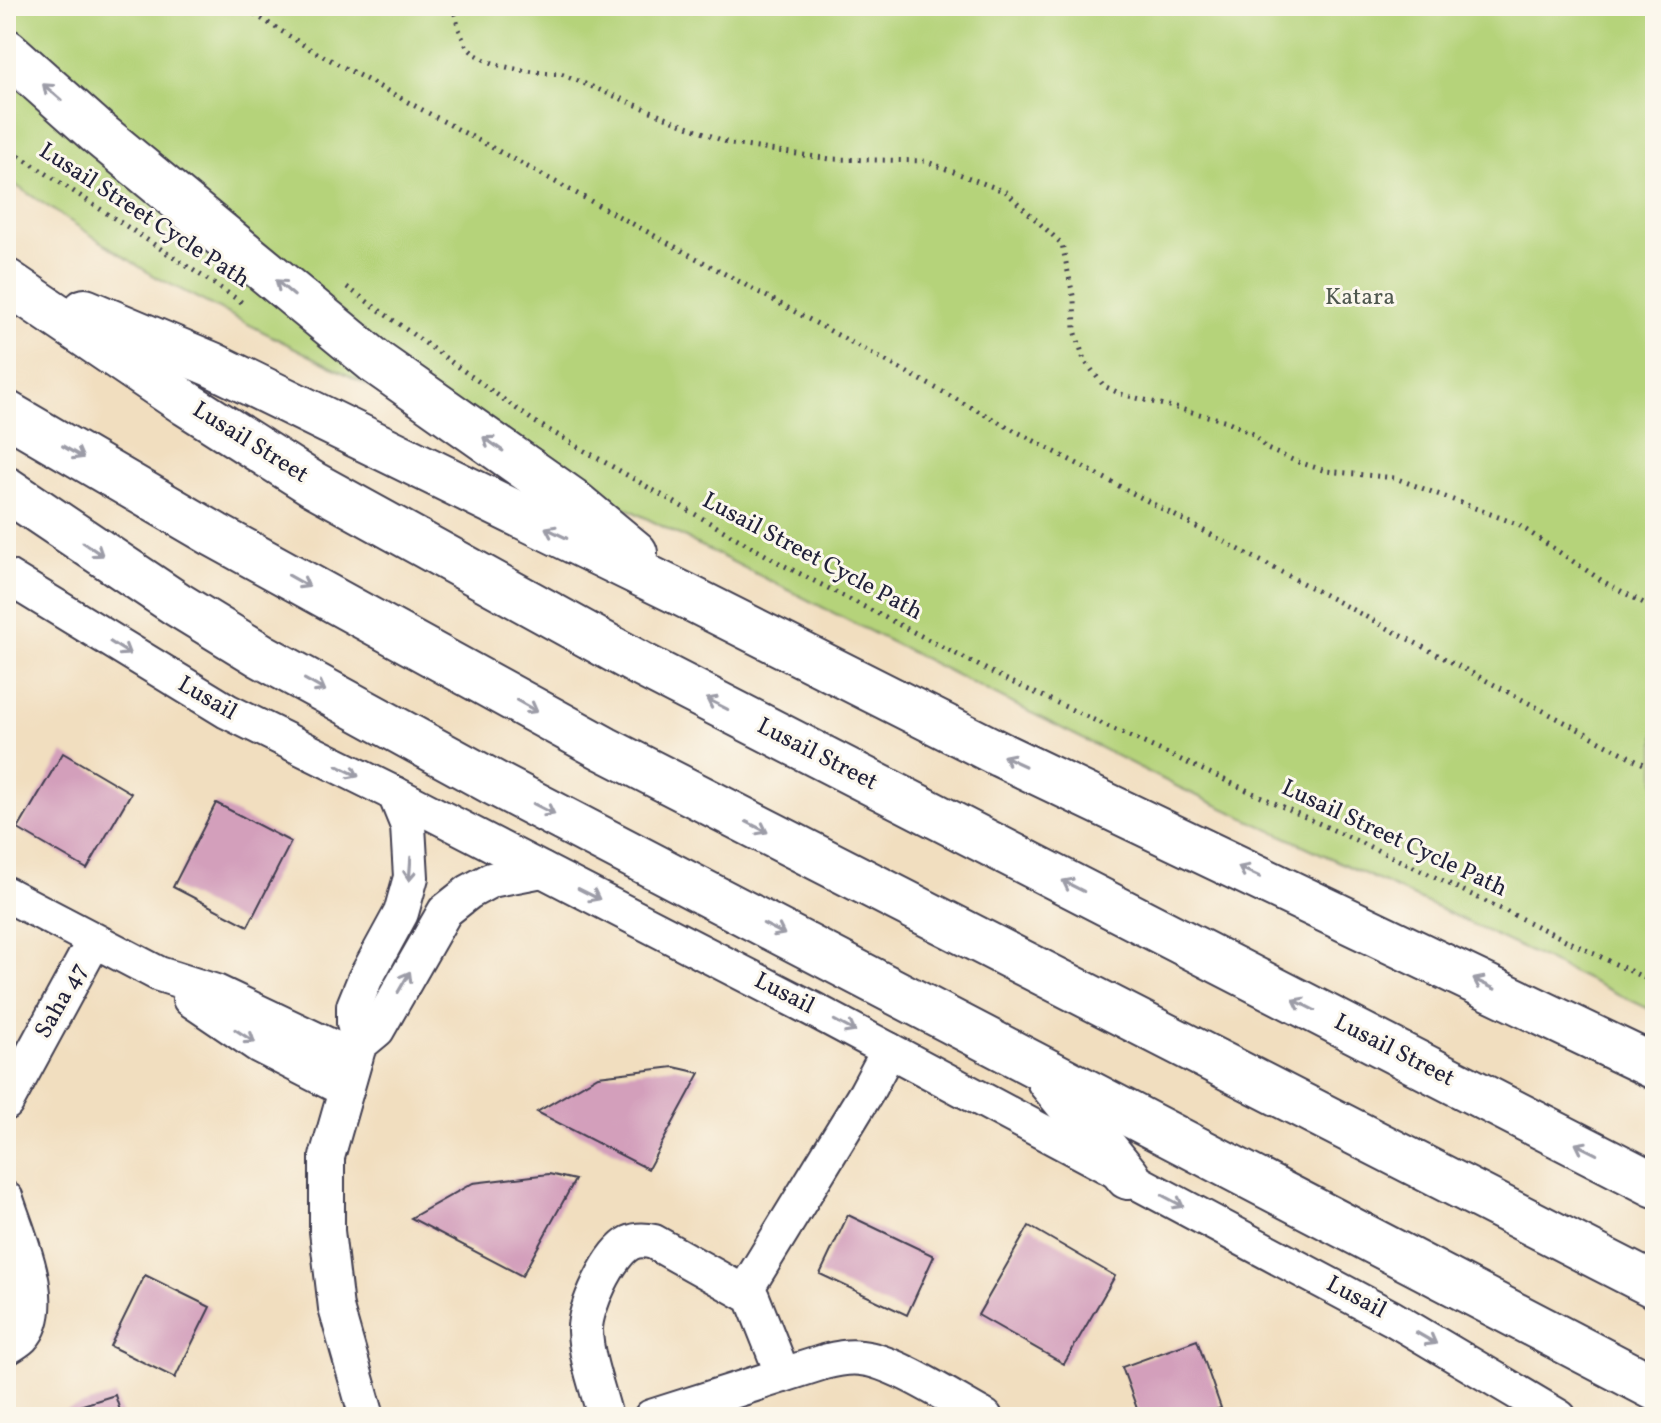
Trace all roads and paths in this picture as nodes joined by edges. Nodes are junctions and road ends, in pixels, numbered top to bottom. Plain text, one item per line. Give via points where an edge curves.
1 (241, 6) edge
2 (453, 6) edge
3 (6, 51) edge
4 (6, 147) edge
5 (339, 281) dead end
6 (8, 282) edge
7 (294, 295) junction
8 (6, 413) edge
9 (6, 489) edge
10 (6, 576) edge
11 (686, 596) junction
12 (1655, 609) edge
13 (1655, 770) edge
14 (395, 794) junction
15 (542, 870) junction
16 (6, 894) edge
17 (94, 941) junction
18 (1655, 983) edge
19 (1544, 1013) junction
20 (1655, 1047) edge
21 (889, 1050) junction
22 (354, 1064) junction
23 (1038, 1066) junction
24 (1655, 1067) edge
25 (6, 1103) edge
26 (1128, 1177) junction
27 (1655, 1185) edge
28 (6, 1199) edge
29 (1655, 1286) edge
30 (745, 1291) junction
31 (1533, 1324) junction
32 (6, 1348) edge
33 (783, 1375) junction
34 (1655, 1388) edge
35 (367, 1417) edge
36 (605, 1417) edge
37 (651, 1417) edge
38 (985, 1417) edge
39 (1559, 1417) edge
40 (1643, 1417) edge

1 - 13 path via 310,49 906,372
2 - 12 path via 466,46 488,62 561,74 731,144 830,159 925,161 1006,192 1062,244 1079,345 1104,386 1227,421 1295,461 1326,471 1395,478 1517,524
7 -> 3 highway
4 - 7 path, Lusail Street Cycle Path via 245,305 275,309
5 - 18 path, Lusail Street Cycle Path via 535,422 783,565 1005,679
11 -> 6 highway via 211,364
27 -> 6 highway, Lusail Street via 642,665 313,484
11 -> 7 highway via 570,499 377,363
8 -> 29 highway via 215,535 605,749
9 -> 23 highway via 262,656
10 -> 14 street, Lusail via 227,711
19 -> 11 highway via 1001,755
14 - 15 street, Lusail
14 -> 22 street via 408,826 411,877 401,913 354,1006
15 -> 21 street, Lusail
22 -> 15 street via 445,911 491,880
16 - 17 street
17 - 22 street via 159,974 258,1045
17 - 25 street, Saha 47
19 - 20 highway
19 - 24 highway
21 - 26 street, Lusail
21 - 30 street
22 - 35 street via 327,1157 327,1231 336,1308
23 - 26 highway
23 - 31 highway
26 -> 39 street, Lusail via 1392,1318
28 - 32 street via 35,1310 21,1338
30 - 33 street via 757,1306
30 - 36 street via 654,1242 632,1242 621,1249 591,1303 585,1329
31 - 34 highway
31 - 40 highway
33 - 37 street
33 - 38 street via 842,1358 872,1360

